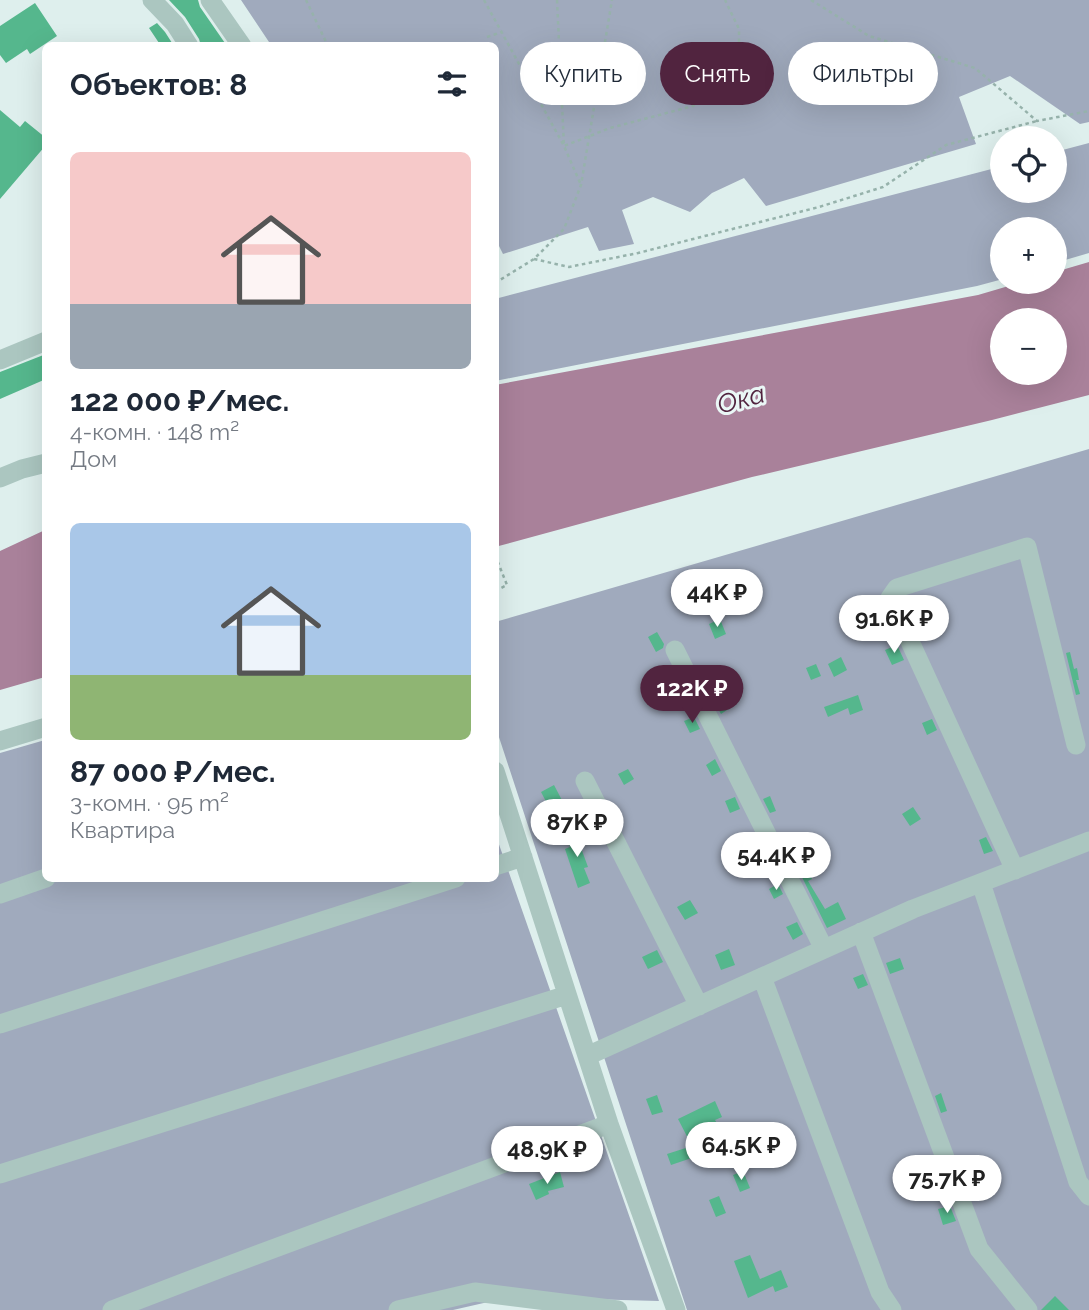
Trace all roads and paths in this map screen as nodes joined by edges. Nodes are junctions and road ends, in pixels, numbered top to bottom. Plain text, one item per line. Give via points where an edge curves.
1 (152, 0) edge
2 (210, 0) edge
3 (306, 0) edge
4 (484, 0) edge
5 (557, 0) edge
6 (612, 0) edge
7 (725, 0) edge
8 (811, 0) edge
9 (502, 32) junction
10 (487, 37) dead end
11 (186, 42) edge
12 (239, 42) edge
13 (326, 42) edge
14 (1089, 111) edge
15 (1037, 121) junction
16 (589, 136) junction
17 (564, 146) junction
18 (581, 185) junction
19 (534, 259) junction
20 (499, 281) edge
21 (42, 343) edge
22 (0, 360) edge
23 (42, 464) edge
24 (0, 478) edge
25 (499, 565) edge
26 (499, 589) edge
27 (675, 650) dead end
28 (42, 728) edge
29 (0, 741) edge
30 (1076, 744) dead end
31 (585, 781) dead end
32 (499, 783) edge
33 (1089, 841) edge
34 (523, 857) junction
35 (499, 865) edge
36 (1015, 870) junction
37 (42, 879) edge
38 (444, 882) edge
39 (981, 883) junction
40 (0, 894) edge
41 (861, 932) junction
42 (824, 949) junction
43 (762, 977) junction
44 (567, 995) junction
45 (699, 1006) junction
46 (0, 1024) edge
47 (587, 1056) junction
48 (609, 1124) junction
49 (0, 1174) edge
50 (1089, 1196) edge
51 (112, 1310) edge
52 (398, 1310) edge
53 (618, 1310) edge
54 (676, 1310) edge
55 (892, 1310) edge
56 (1028, 1310) edge

1 - 11 street
2 - 12 street
3 - 13 path
4 - 9 path
5 - 17 path
6 - 16 path
7 - 16 path via 739,29 739,48 723,83 693,106
8 - 15 path via 869,36 975,68
9 - 10 path
9 - 17 path
14 - 15 path
15 - 19 path via 946,145 883,187 818,207 569,267
16 - 17 path
16 - 18 path
17 - 18 path
18 - 19 path via 564,229
19 - 20 path
21 - 22 street
23 - 24 street
25 - 26 path via 507,585
27 - 42 street
28 - 29 street
30 - 36 street via 1027,547 897,588 890,598
31 - 45 street
32 - 34 street
33 - 36 street
34 - 35 street
34 - 44 street
36 - 39 street
37 - 40 street
38 - 46 street
39 - 41 street
39 - 50 street via 1078,1182
41 - 42 street
41 - 56 street via 979,1249
42 - 43 street
43 - 45 street
43 - 55 street via 880,1292
44 - 47 street
44 - 49 street
45 - 47 street
47 - 48 street
48 - 51 street
48 - 54 street
52 - 53 street via 475,1292

